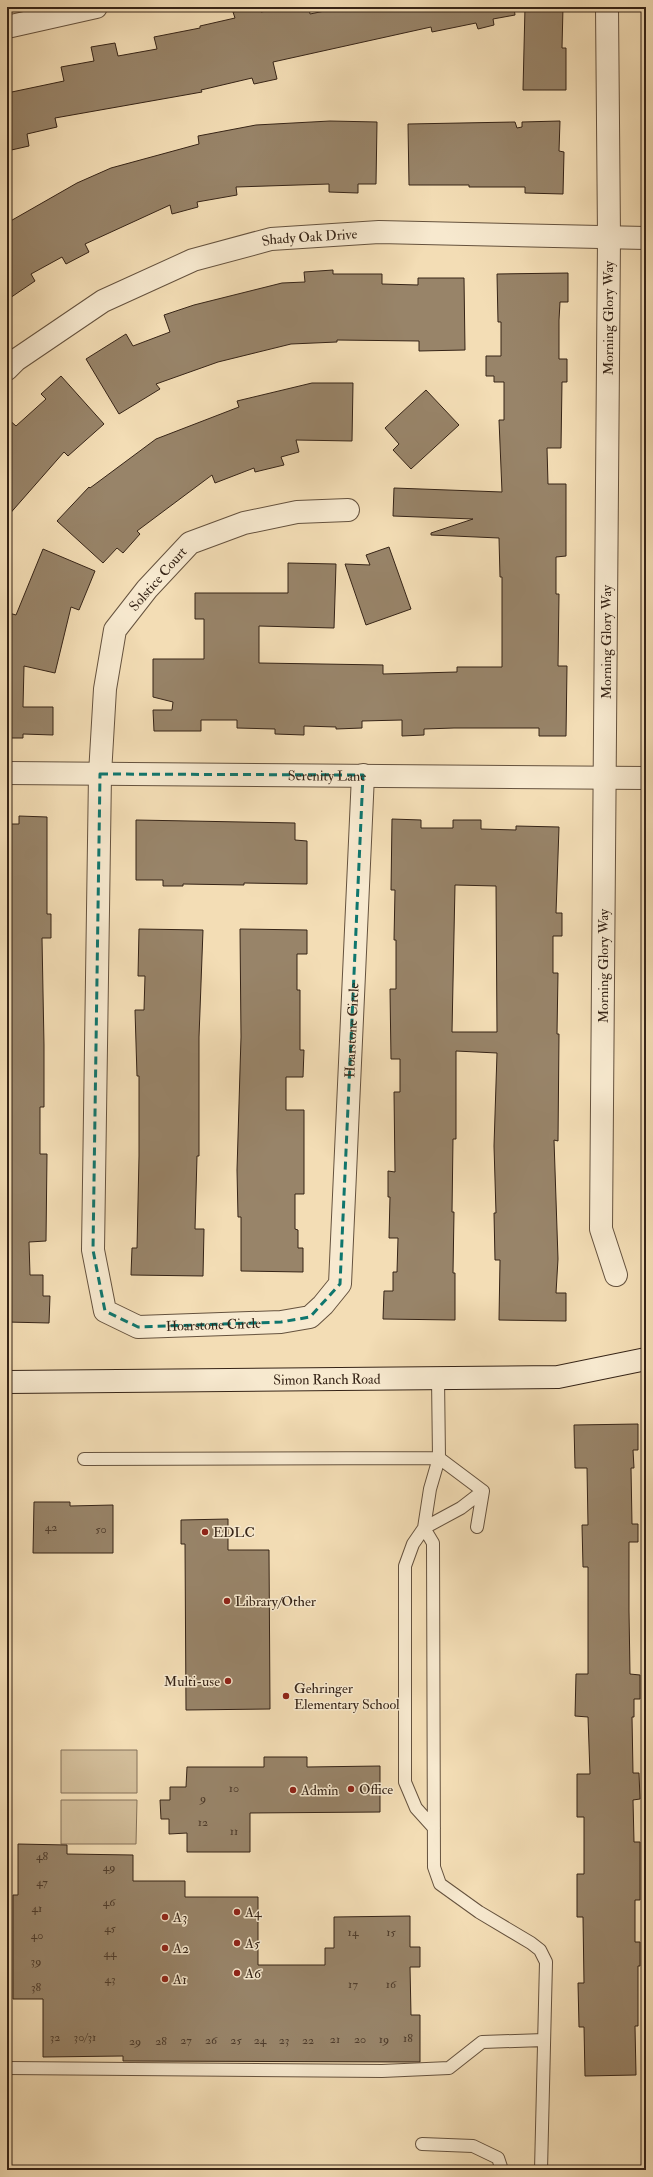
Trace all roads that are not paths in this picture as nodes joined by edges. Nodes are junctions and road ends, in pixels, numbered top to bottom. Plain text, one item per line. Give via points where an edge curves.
1 (96, 7) edge
2 (607, 7) edge
3 (7, 27) edge
4 (609, 237) junction
5 (646, 238) edge
6 (7, 369) edge
7 (348, 510) dead end
8 (7, 773) edge
9 (100, 774) junction
10 (363, 775) junction
11 (605, 777) junction
12 (646, 778) edge
13 (616, 1275) dead end
14 (646, 1358) edge
15 (438, 1378) junction
16 (7, 1382) edge
17 (439, 1458) junction
18 (84, 1459) dead end
19 (482, 1491) junction
20 (477, 1527) dead end
21 (424, 1528) junction
22 (434, 1828) junction
23 (544, 2040) junction
24 (7, 2068) edge
25 (422, 2144) dead end
26 (502, 2170) edge
27 (541, 2170) edge

1 - 3 street
2 - 4 street, Morning Glory Way
4 - 5 street, Shady Oak Drive
4 - 6 street, Shady Oak Drive via 379,232 271,239 194,260 103,301 16,360
4 - 11 street, Morning Glory Way
7 - 9 street, Solstice Court via 297,512 244,523 190,543 115,630 105,688
8 - 9 street, Serenity Lane
9 - 10 street, Serenity Lane
9 - 10 street, Hoarstone Circle via 93,1250 105,1311 138,1327 281,1322 310,1317 324,1306 340,1284
10 - 11 street, Serenity Lane
11 - 12 street, Serenity Lane
11 - 13 street, Morning Glory Way via 601,1229
14 - 15 street, Simon Ranch Road via 558,1377
15 - 16 street, Simon Ranch Road
15 - 17 lane
17 - 18 lane
17 - 19 lane
17 - 21 lane via 430,1489
19 - 20 lane
19 - 21 lane via 461,1508
21 - 22 lane via 433,1543
21 - 22 lane via 413,1544 405,1566 405,1782 416,1808
22 - 23 lane via 434,1867 440,1884 540,1950 546,1962
23 - 24 lane via 482,2042 449,2068 382,2071
23 - 27 lane
25 - 26 lane via 473,2146 498,2158

